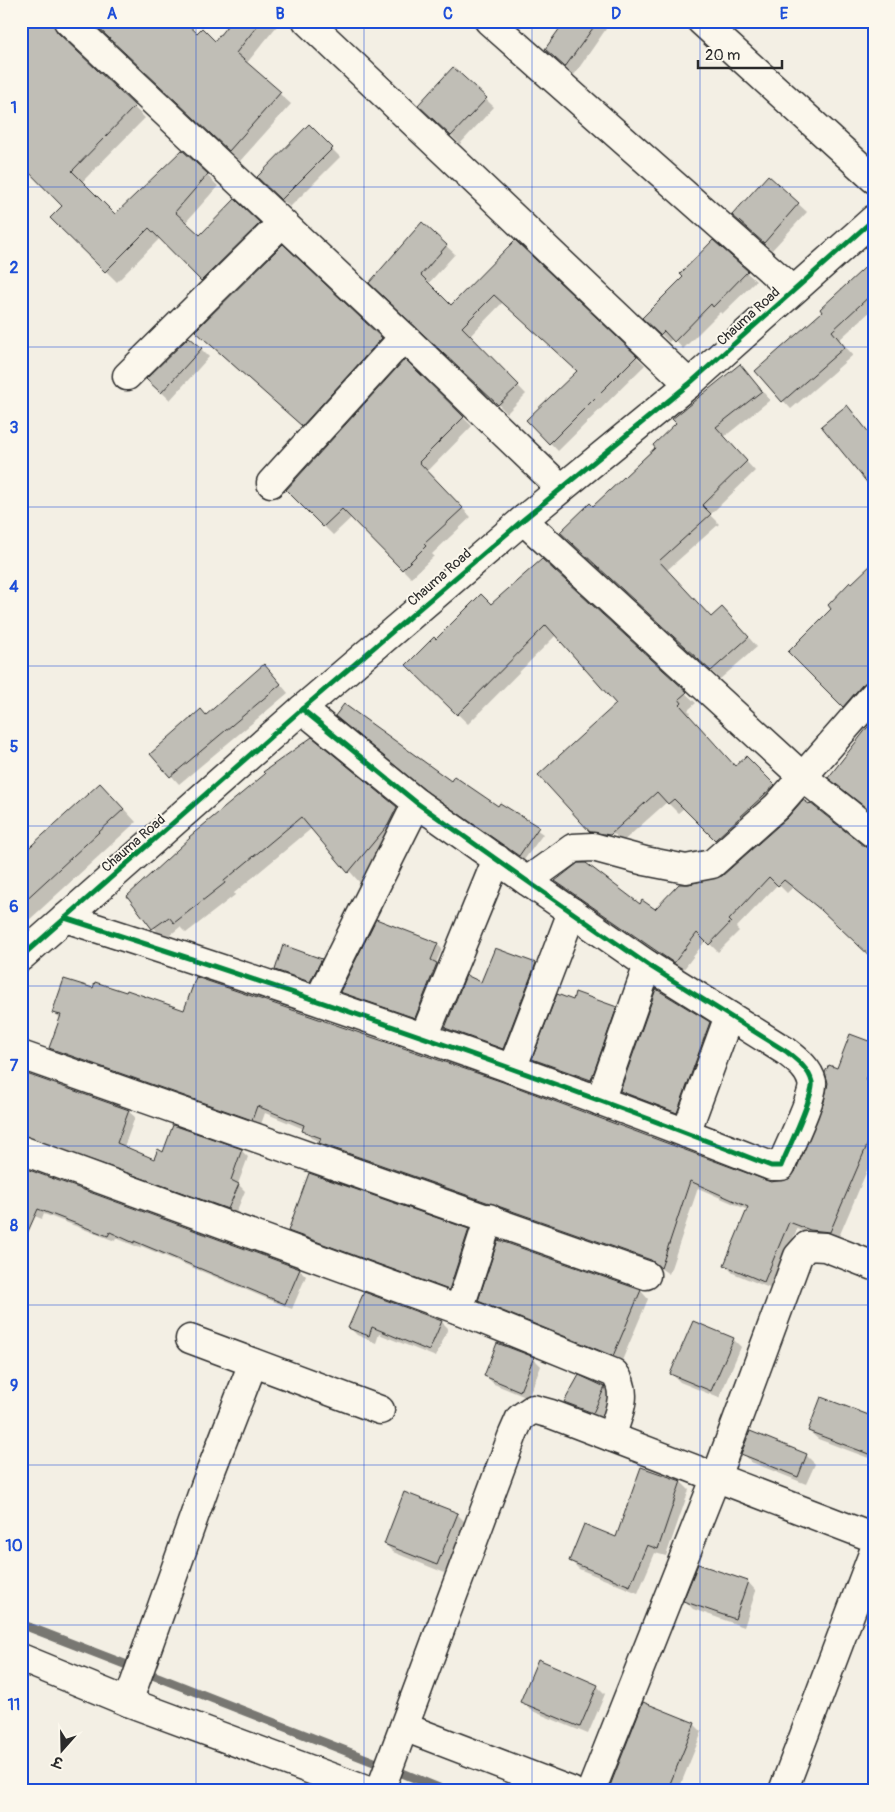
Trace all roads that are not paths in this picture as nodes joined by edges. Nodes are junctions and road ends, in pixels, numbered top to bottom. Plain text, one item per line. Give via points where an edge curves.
1 (68, 21) edge
2 (306, 21) edge
3 (490, 21) edge
4 (701, 21) edge
5 (874, 179) edge
6 (282, 223) junction
7 (870, 228) edge
8 (793, 290) junction
9 (404, 337) junction
10 (127, 376) dead end
11 (689, 384) junction
12 (271, 483) dead end
13 (561, 488) junction
14 (523, 520) junction
15 (874, 695) edge
16 (302, 709) junction
17 (804, 778) junction
18 (417, 803) junction
19 (874, 834) edge
20 (497, 860) junction
21 (527, 881) junction
22 (572, 912) junction
23 (65, 918) junction
24 (21, 957) edge
25 (648, 965) junction
26 (318, 999) junction
27 (728, 1016) junction
28 (424, 1037) junction
29 (21, 1055) edge
30 (512, 1069) junction
31 (600, 1101) junction
32 (686, 1132) junction
33 (21, 1150) edge
34 (489, 1218) junction
35 (874, 1266) edge
36 (646, 1275) dead end
37 (458, 1310) junction
38 (190, 1339) dead end
39 (253, 1363) junction
40 (380, 1410) dead end
41 (611, 1437) junction
42 (716, 1477) junction
43 (874, 1538) edge
44 (874, 1551) edge
45 (21, 1658) edge
46 (128, 1702) junction
47 (404, 1727) junction
48 (368, 1791) edge
49 (380, 1791) edge
50 (571, 1791) edge
51 (591, 1791) edge
52 (783, 1791) edge

1 - 6 street
2 - 11 street
3 - 8 street
4 - 5 street
6 - 9 street
6 - 10 street
7 - 8 street, Chauma Road
8 - 11 street, Chauma Road
9 - 12 street
9 - 13 street
11 - 13 street, Chauma Road
13 - 14 street, Chauma Road
14 - 16 street, Chauma Road
14 - 17 street
15 - 17 street
16 - 18 street
16 - 23 street, Chauma Road
17 - 19 street
17 - 21 street via 712,864 686,869 593,847 573,848
18 - 20 street
18 - 26 street
20 - 21 street
20 - 28 street
21 - 22 street
22 - 25 street
22 - 30 street
23 - 24 street, Chauma Road
23 - 26 street
25 - 27 street
25 - 31 street
26 - 28 street
27 - 32 street
27 - 32 street via 788,1052 807,1070 813,1083 808,1102 781,1166 770,1166
28 - 30 street
29 - 34 street
30 - 31 street
31 - 32 street
33 - 37 street
34 - 36 street
34 - 37 street
35 - 42 street via 825,1247 808,1246 798,1256
37 - 41 street via 614,1372 620,1379 623,1393
38 - 39 street
39 - 40 street
39 - 46 street
41 - 42 street
41 - 47 street via 533,1409 520,1418
42 - 43 street
42 - 51 street
44 - 52 street
45 - 46 street
46 - 48 street
47 - 49 street
47 - 50 street

